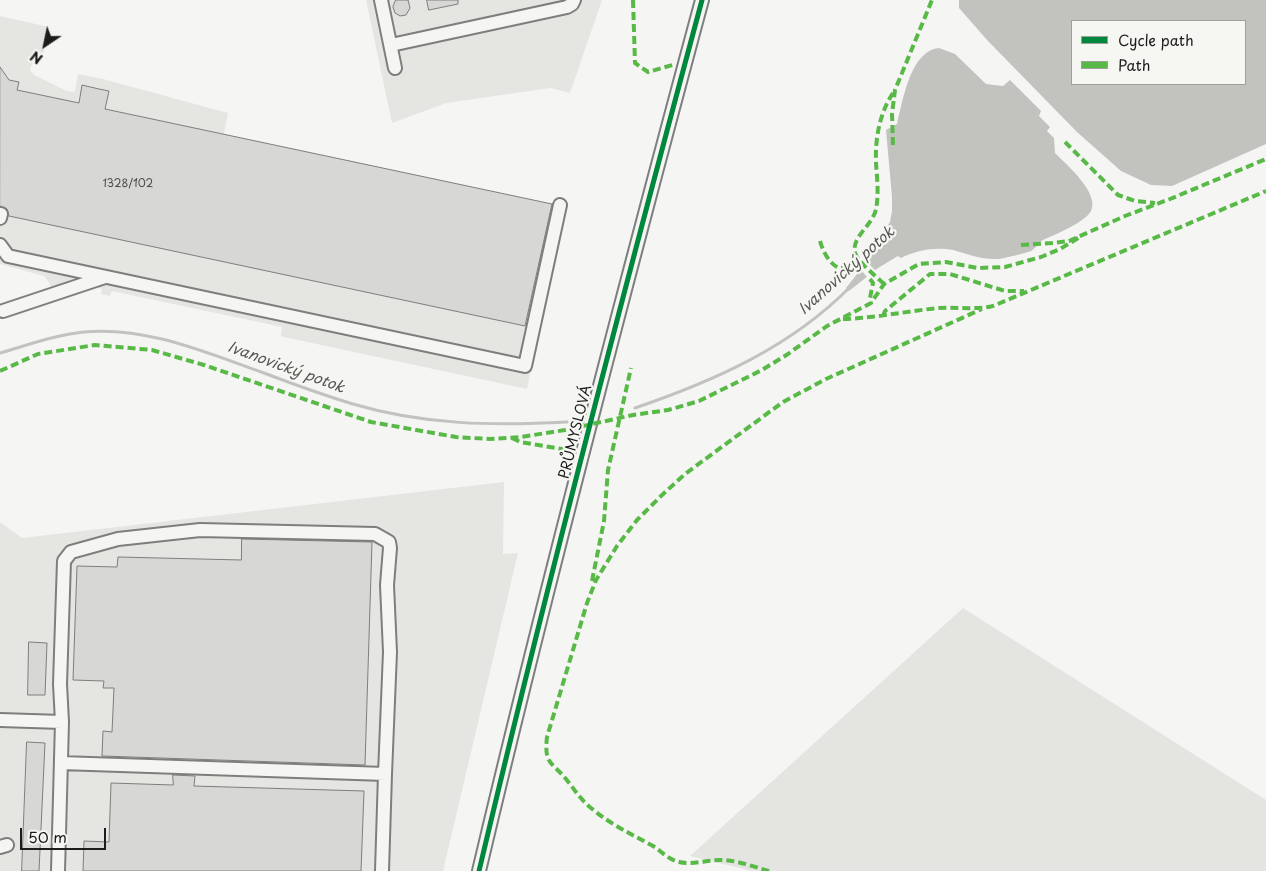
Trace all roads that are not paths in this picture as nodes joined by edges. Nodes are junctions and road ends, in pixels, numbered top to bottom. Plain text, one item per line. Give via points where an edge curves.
1 (381, 0) edge
2 (574, 0) edge
3 (702, 0) edge
4 (391, 45) junction
5 (395, 68) dead end
6 (560, 204) dead end
7 (0, 245) edge
8 (105, 277) junction
9 (0, 298) edge
10 (2, 312) edge
11 (0, 720) edge
12 (62, 722) junction
13 (61, 763) junction
14 (386, 774) junction
15 (58, 871) edge
16 (382, 871) edge
17 (479, 871) edge

1 - 4 street
2 - 4 street via 567,7
3 - 17 street, PRŮMYSLOVÁ via 593,408
4 - 5 street
6 - 8 street via 525,366
7 - 8 street via 8,256
8 - 10 street
9 - 10 street
11 - 12 street
12 - 13 street
12 - 14 street via 64,562 71,552 118,538 200,530 375,534 388,542 390,548
13 - 14 street
13 - 15 street
14 - 16 street

